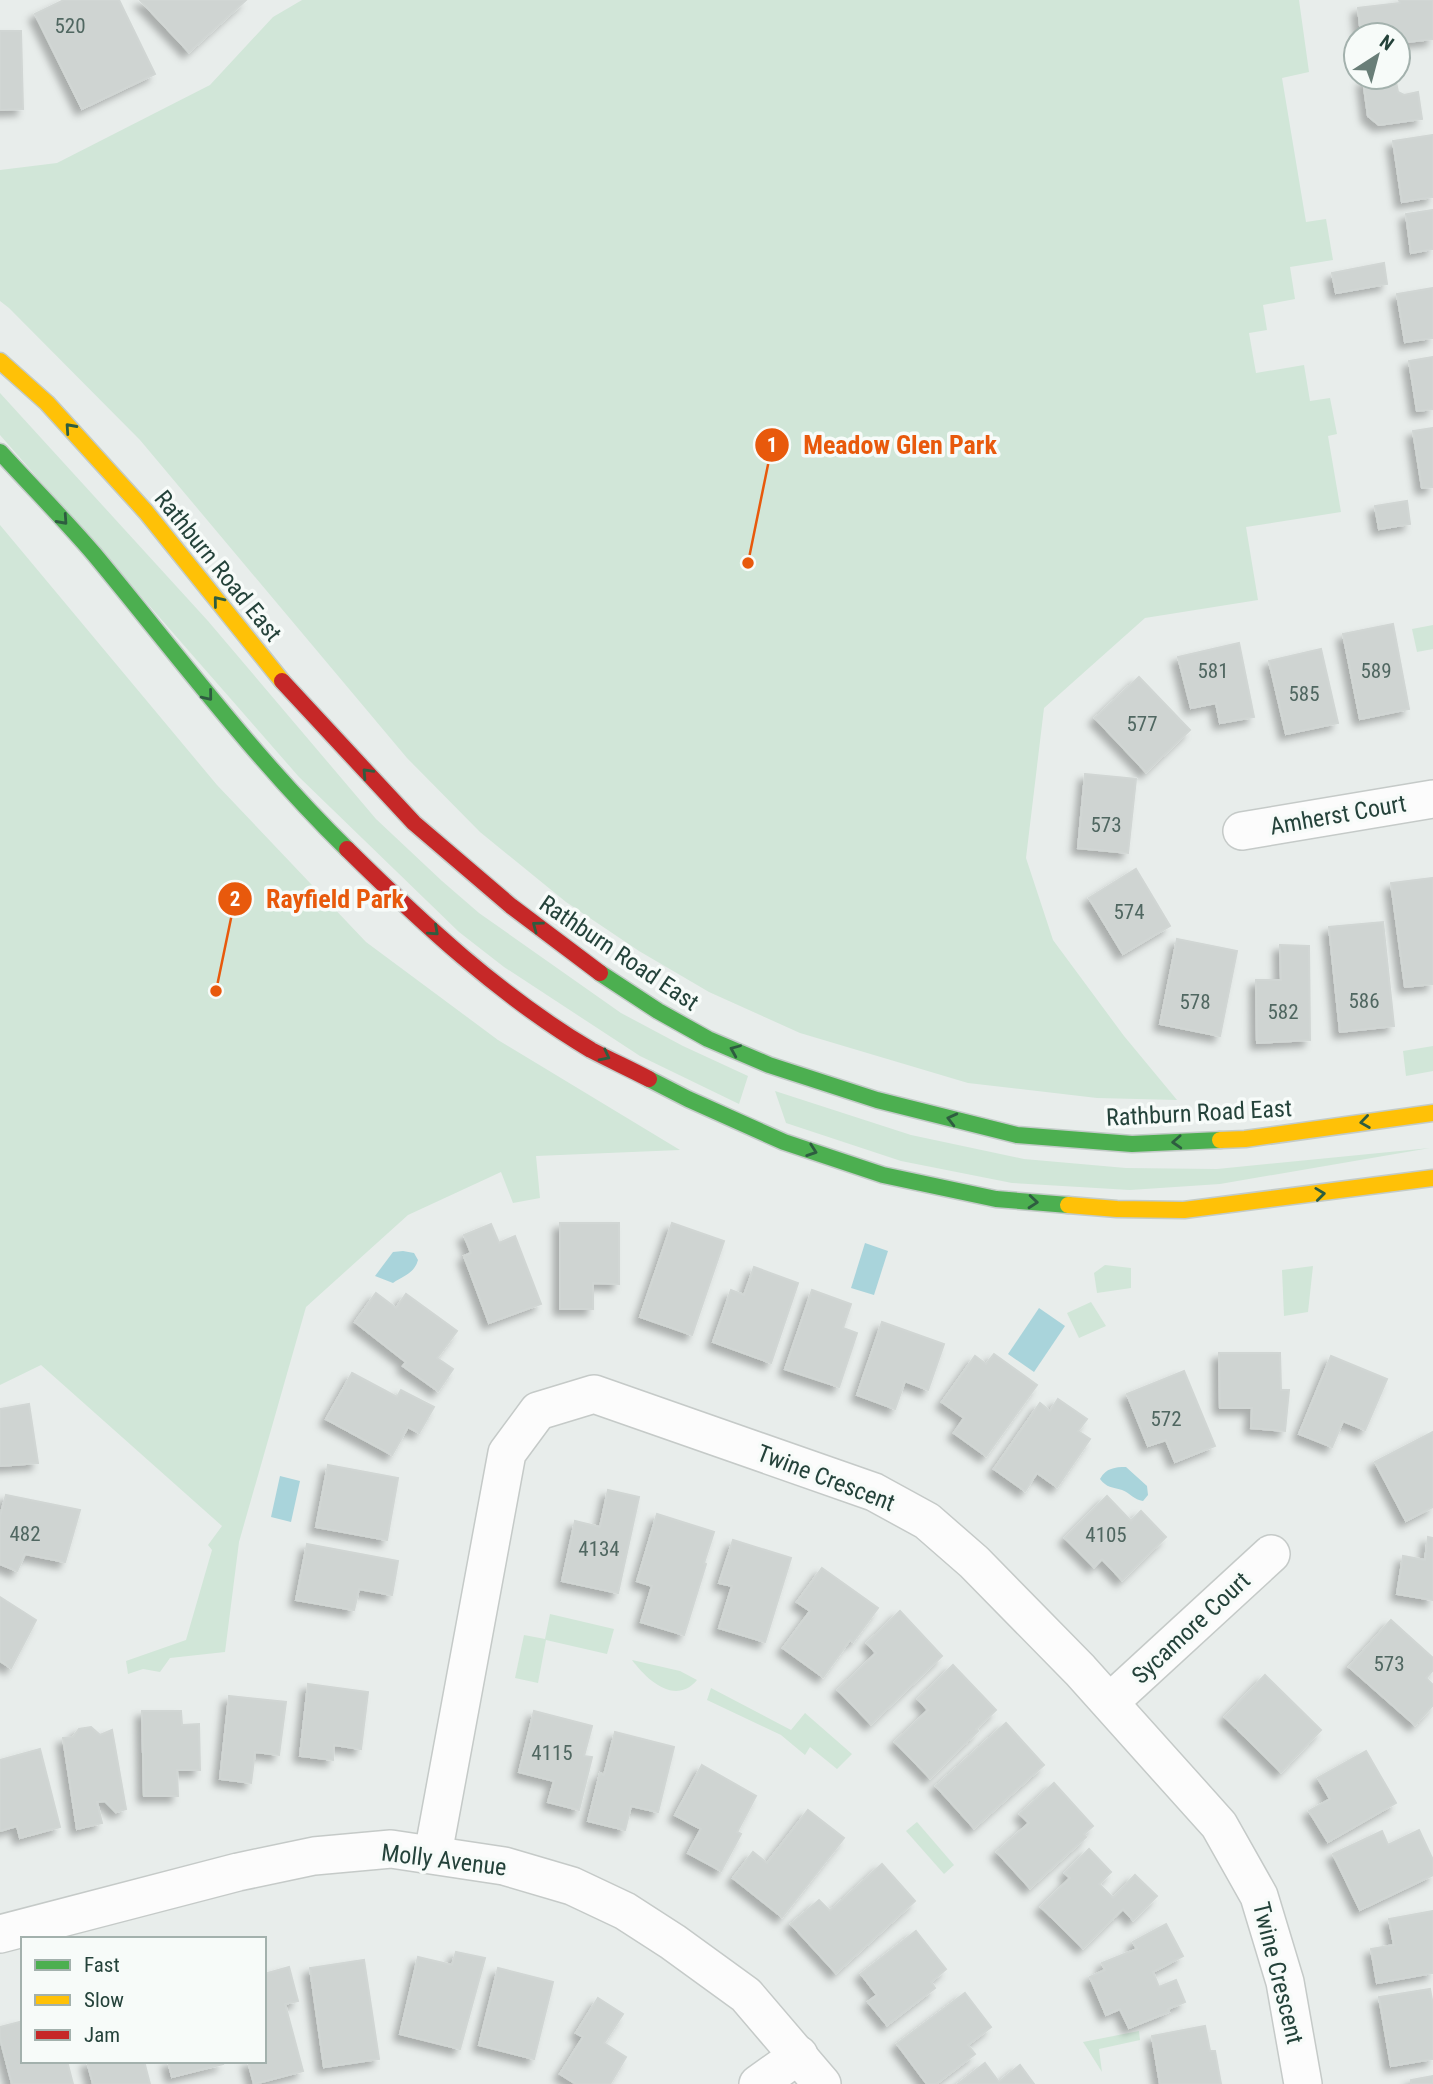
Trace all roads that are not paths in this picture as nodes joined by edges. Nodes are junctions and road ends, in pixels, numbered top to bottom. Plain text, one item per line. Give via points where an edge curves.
1 (0, 361) edge
2 (0, 452) edge
3 (1433, 799) edge
4 (1242, 831) dead end
5 (1433, 1113) edge
6 (1433, 1178) edge
7 (1271, 1554) dead end
8 (1110, 1702) junction
9 (433, 1854) junction
10 (0, 1934) edge
11 (799, 2055) junction
12 (758, 2084) edge
13 (822, 2084) edge
14 (1303, 2084) edge

5 -> 1 street, Rathburn Road East via 1245,1139 1132,1144 1017,1135 877,1100 769,1065 708,1039 591,967 414,823 289,690 146,512 47,403
2 -> 6 street via 92,552 214,704 306,809 383,885 468,962 547,1021 592,1050 688,1099 784,1142 883,1175 996,1199 1184,1210
3 - 4 street, Amherst Court
7 - 8 street, Sycamore Court
8 - 9 street, Twine Crescent via 974,1562 927,1521 874,1492 594,1395 538,1411 507,1453
8 - 14 street, Twine Crescent via 1219,1825 1259,1896 1285,1982
9 - 10 street, Molly Avenue via 391,1849 314,1856
9 - 11 street, Molly Avenue via 516,1869 572,1886 625,1911 746,1995
11 - 12 street
11 - 13 street, Molly Avenue

